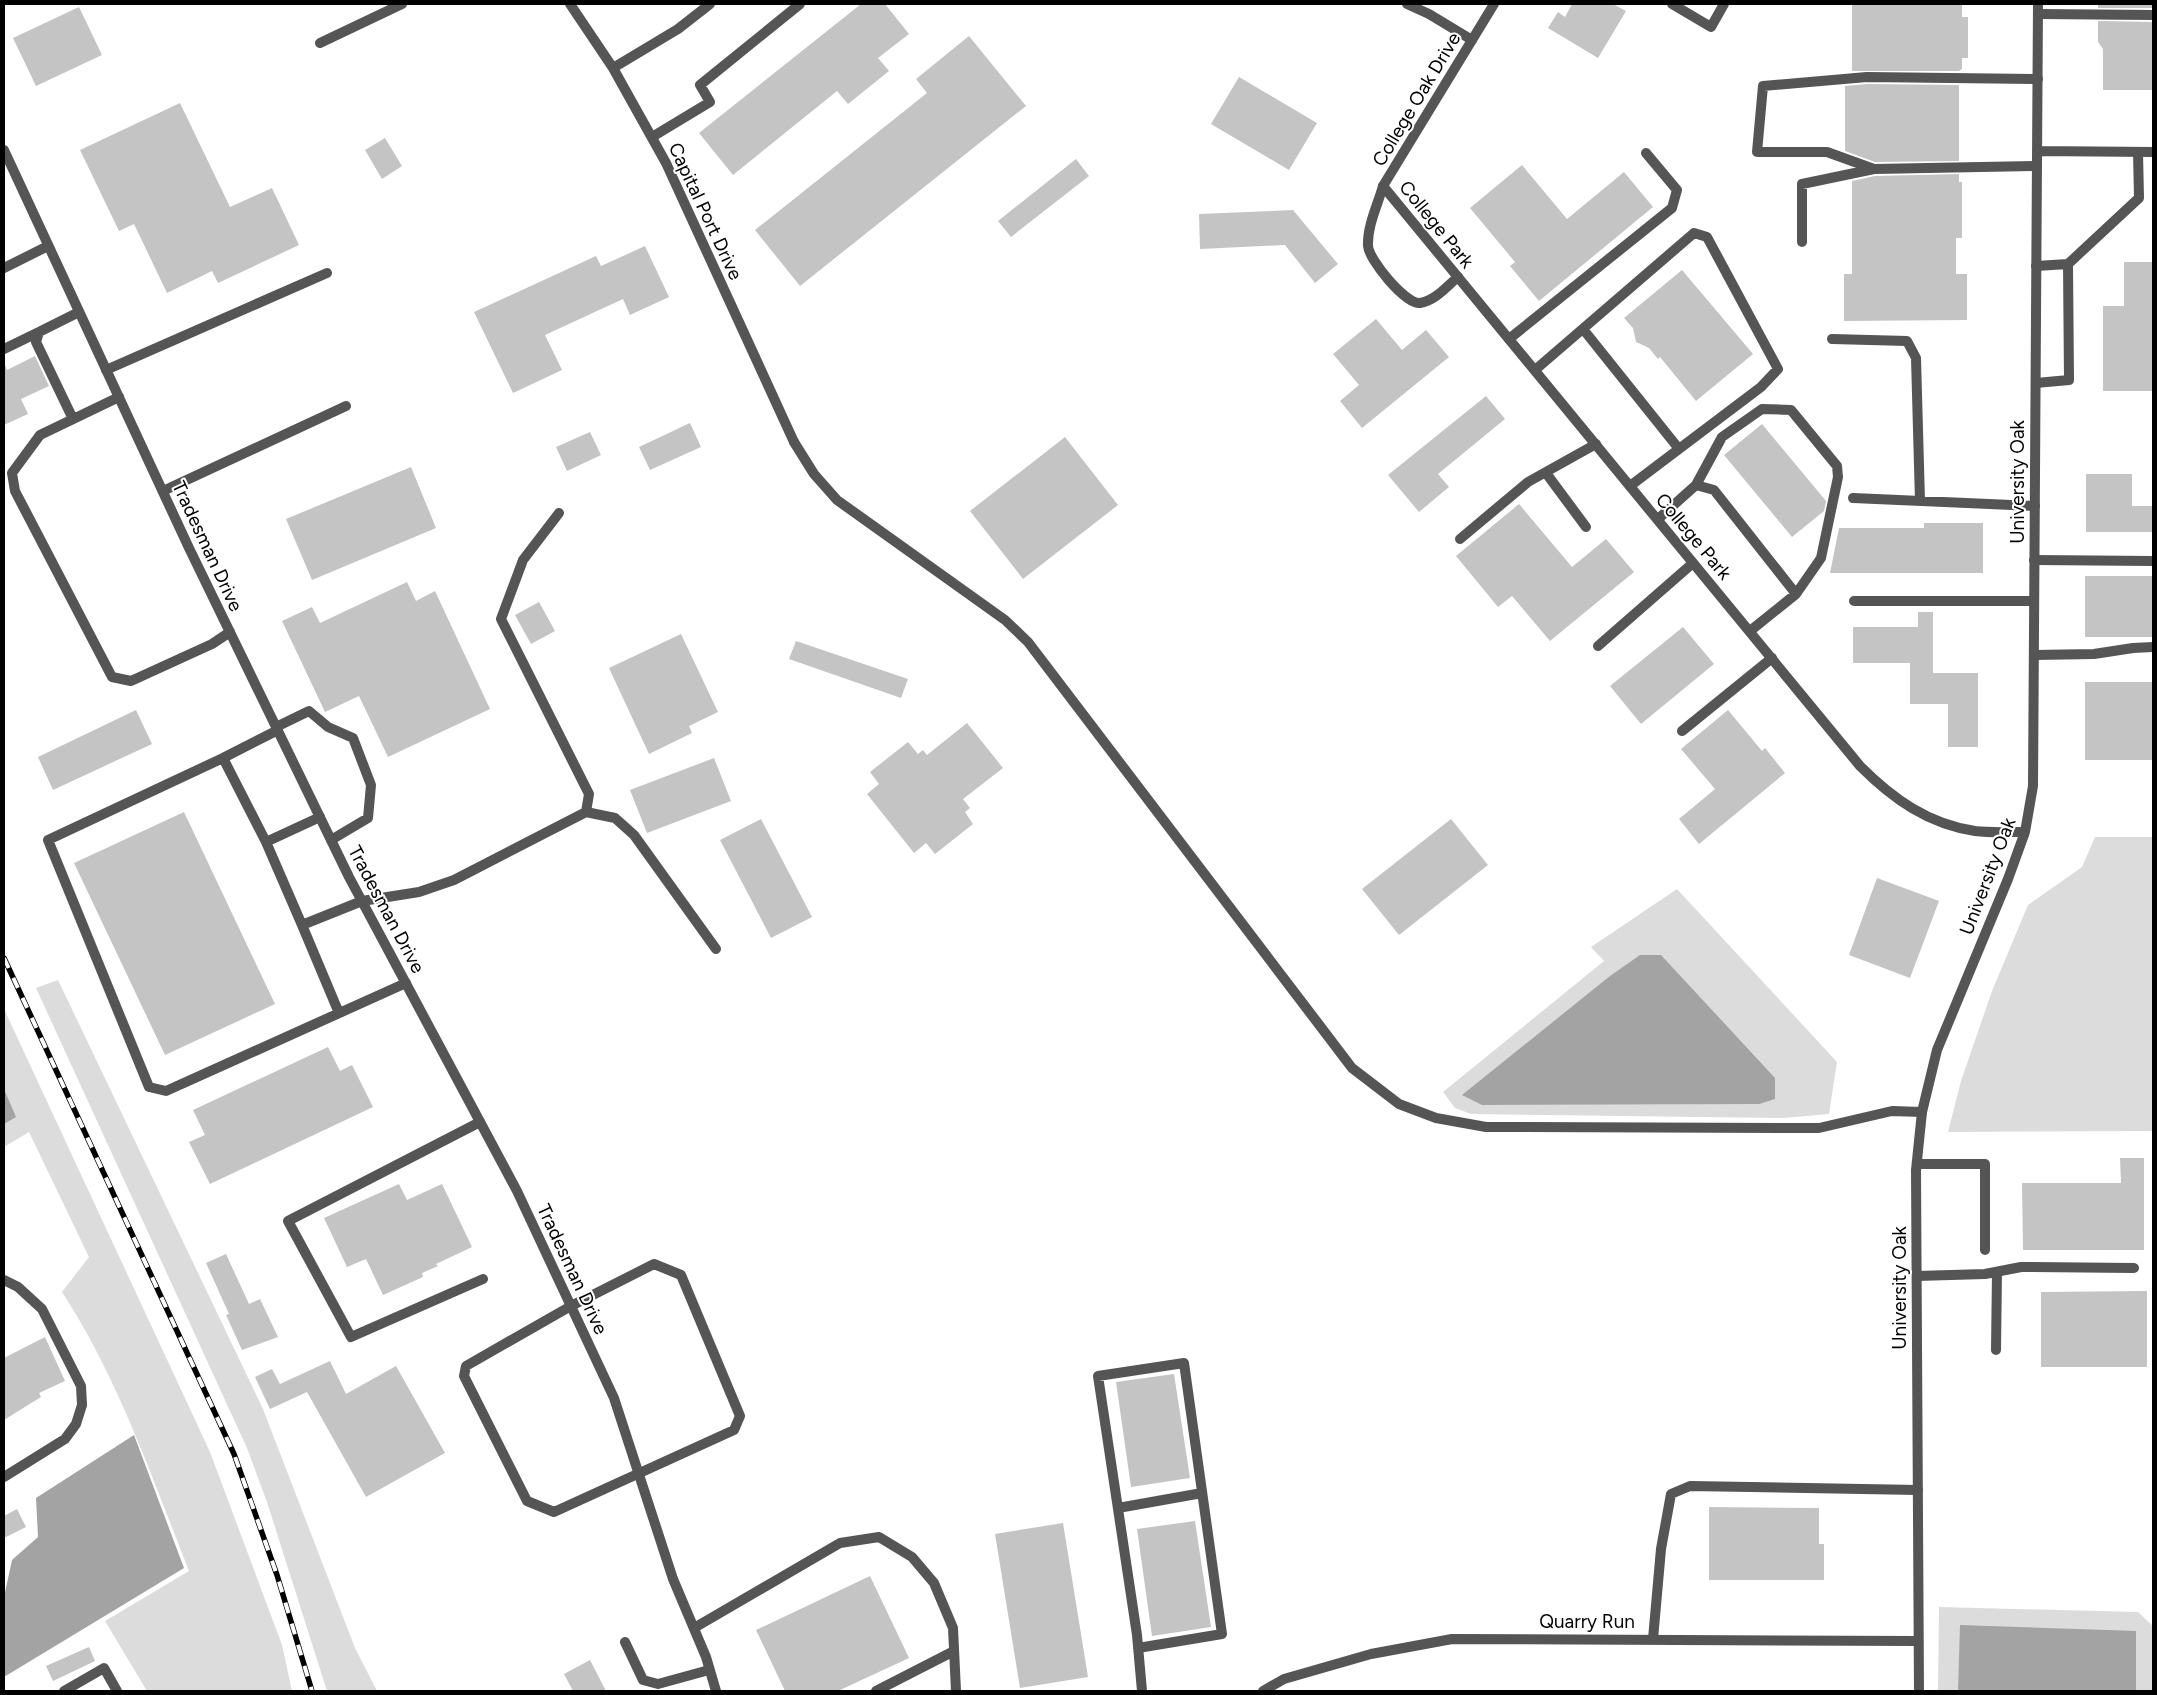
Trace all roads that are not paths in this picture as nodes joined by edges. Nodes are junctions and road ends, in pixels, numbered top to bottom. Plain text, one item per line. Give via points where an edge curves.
1 (402, 4) edge
2 (570, 4) edge
3 (710, 4) edge
4 (800, 4) edge
5 (1407, 4) edge
6 (1494, 4) edge
7 (1672, 4) edge
8 (1724, 4) edge
9 (2038, 9) edge
10 (2153, 15) edge
11 (1472, 40) junction
12 (320, 43) dead end
13 (613, 68) junction
14 (2038, 79) junction
15 (652, 137) junction
16 (4, 150) edge
17 (2037, 151) junction
18 (2138, 152) junction
19 (2153, 152) edge
20 (1646, 153) dead end
21 (7, 165) edge
22 (2037, 166) junction
23 (1874, 169) junction
24 (1383, 186) junction
25 (1802, 242) dead end
26 (48, 246) junction
27 (2068, 264) junction
28 (2036, 266) junction
29 (4, 268) edge
30 (327, 273) dead end
31 (1458, 277) junction
32 (79, 312) junction
33 (1583, 329) junction
34 (39, 332) junction
35 (1509, 339) junction
36 (1832, 339) dead end
37 (4, 348) edge
38 (106, 370) junction
39 (1535, 370) junction
40 (2036, 383) junction
41 (119, 397) junction
42 (346, 406) dead end
43 (73, 418) junction
44 (1596, 444) junction
45 (1679, 449) junction
46 (1546, 473) junction
47 (1696, 485) junction
48 (1630, 486) junction
49 (163, 491) junction
50 (1853, 498) dead end
51 (1920, 501) junction
52 (2035, 506) junction
53 (559, 513) dead end
54 (1658, 519) junction
55 (1586, 527) dead end
56 (1460, 540) dead end
57 (2034, 560) junction
58 (2153, 561) edge
59 (1693, 563) junction
60 (1796, 594) junction
61 (1854, 601) dead end
62 (2034, 601) junction
63 (1750, 631) junction
64 (230, 632) junction
65 (1598, 646) dead end
66 (2153, 647) edge
67 (2034, 655) junction
68 (1772, 658) junction
69 (277, 728) junction
70 (1682, 731) dead end
71 (223, 758) junction
72 (586, 812) junction
73 (320, 817) junction
74 (2025, 832) junction
75 (331, 840) junction
76 (266, 842) junction
77 (362, 901) junction
78 (302, 925) junction
79 (716, 949) dead end
80 (406, 983) junction
81 (339, 1013) junction
82 (1922, 1112) junction
83 (480, 1122) junction
84 (1917, 1164) junction
85 (1985, 1250) dead end
86 (2134, 1268) dead end
87 (1997, 1272) junction
88 (1917, 1276) junction
89 (483, 1279) dead end
90 (4, 1280) edge
91 (571, 1306) junction
92 (1996, 1350) dead end
93 (638, 1473) junction
94 (4, 1477) edge
95 (1918, 1490) junction
96 (1202, 1493) junction
97 (1118, 1508) junction
98 (694, 1628) junction
99 (1653, 1639) junction
100 (1918, 1641) junction
101 (625, 1642) dead end
102 (1138, 1648) junction
103 (954, 1651) junction
104 (709, 1670) junction
105 (64, 1691) edge
106 (117, 1691) edge
107 (716, 1691) edge
108 (876, 1691) edge
109 (956, 1691) edge
110 (1142, 1691) edge
111 (1263, 1691) edge
112 (1918, 1691) edge

1 - 12 street
2 - 13 street, Capital Port Drive
3 - 13 street via 678,29
4 - 15 street via 700,85 710,102
5 - 11 street
6 - 11 street, College Oak Drive
7 - 8 street via 1711,27
9 - 10 street
9 - 14 street, University Oak
11 - 24 street, College Oak Drive
13 - 15 street, Capital Port Drive
14 - 17 street, University Oak
14 - 23 street via 1867,77 1763,86 1757,152 1827,152
15 - 82 street, Capital Port Drive via 794,442 814,474 837,500 1005,620 1028,642 1352,1068 1399,1104 1436,1118 1486,1127 1819,1128 1892,1111
16 - 21 street, Tradesman Drive
17 - 18 street
17 - 22 street, University Oak
18 - 19 street
18 - 27 street via 2139,198
20 - 35 street via 1677,190 1672,208
21 - 26 street, Tradesman Drive
22 - 23 street
22 - 28 street, University Oak
23 - 25 street via 1802,184
24 - 31 street, College Park
24 - 31 street, College Oak Drive via 1369,232 1368,248 1374,262 1398,290 1410,300 1422,303 1432,299
26 - 29 street
26 - 32 street, Tradesman Drive
27 - 28 street
27 - 40 street via 2069,380
28 - 40 street, University Oak
30 - 38 street
31 - 35 street, College Park
32 - 34 street
32 - 38 street, Tradesman Drive
33 - 39 street
33 - 45 street
33 - 45 street via 1694,234 1707,237 1778,369 1761,387
34 - 37 street
34 - 43 street via 36,342
35 - 39 street, College Park
36 - 51 street via 1907,341 1916,358
38 - 41 street, Tradesman Drive
39 - 44 street, College Park
40 - 52 street, University Oak
41 - 43 street
41 - 49 street, Tradesman Drive
42 - 49 street
43 - 64 street via 40,434 12,473 15,491 112,677 131,681 212,644
44 - 46 street
44 - 48 street, College Park
45 - 48 street
46 - 55 street
46 - 56 street via 1528,482
47 - 54 street
47 - 60 street via 1714,490
47 - 60 street via 1722,438 1762,409 1791,410 1837,466 1838,477 1821,558
48 - 54 street, College Park
49 - 64 street, Tradesman Drive
50 - 51 street
51 - 52 street
52 - 57 street, University Oak
53 - 72 street via 523,560 500,619 588,794
54 - 59 street, College Park
57 - 58 street
57 - 62 street, University Oak
59 - 63 street, College Park
59 - 65 street
60 - 63 street
61 - 62 street
62 - 67 street, University Oak
63 - 68 street, College Park
64 - 69 street, Tradesman Drive
66 - 67 street via 2094,654
67 - 74 street, University Oak via 2033,786
68 - 70 street
68 - 74 street, College Park via 1860,766 1887,792 1919,814 1936,821 1976,831
69 - 71 street
69 - 73 street, Tradesman Drive
69 - 75 street via 309,711 328,728 353,738 371,785 368,818
71 - 76 street
71 - 81 street via 48,840 149,1087 166,1091
72 - 77 street via 454,880 419,892
72 - 79 street via 614,818 634,835
73 - 75 street, Tradesman Drive
73 - 76 street
74 - 82 street, University Oak via 1937,1050
75 - 77 street, Tradesman Drive
76 - 78 street
77 - 78 street
77 - 80 street, Tradesman Drive
78 - 81 street
80 - 81 street
80 - 83 street, Tradesman Drive
82 - 84 street, University Oak
83 - 89 street via 288,1221 351,1337
83 - 91 street, Tradesman Drive via 517,1191
84 - 85 street via 1985,1164
84 - 88 street, University Oak
86 - 87 street via 2021,1267
87 - 88 street
87 - 92 street
88 - 95 street, University Oak
90 - 94 street via 18,1287 42,1309 81,1386 82,1405 76,1424 65,1439
91 - 93 street, Tradesman Drive via 614,1398
91 - 93 street via 466,1366 464,1376 527,1501 554,1512
91 - 93 street via 654,1264 681,1275 740,1416 734,1430
93 - 98 street, Tradesman Drive via 673,1578
95 - 99 street via 1690,1486 1671,1494 1661,1549
95 - 100 street, University Oak
96 - 97 street
96 - 97 street via 1184,1363 1098,1376
96 - 102 street via 1222,1634
97 - 102 street
98 - 103 street via 840,1543 879,1537 912,1557 934,1583 953,1628
98 - 104 street, Tradesman Drive
99 - 100 street, Quarry Run
99 - 111 street, Quarry Run via 1452,1639 1371,1654 1284,1679
100 - 112 street, University Oak
101 - 104 street via 643,1680 658,1684
102 - 110 street
103 - 108 street
103 - 109 street
104 - 107 street, Tradesman Drive
105 - 106 street via 104,1668

